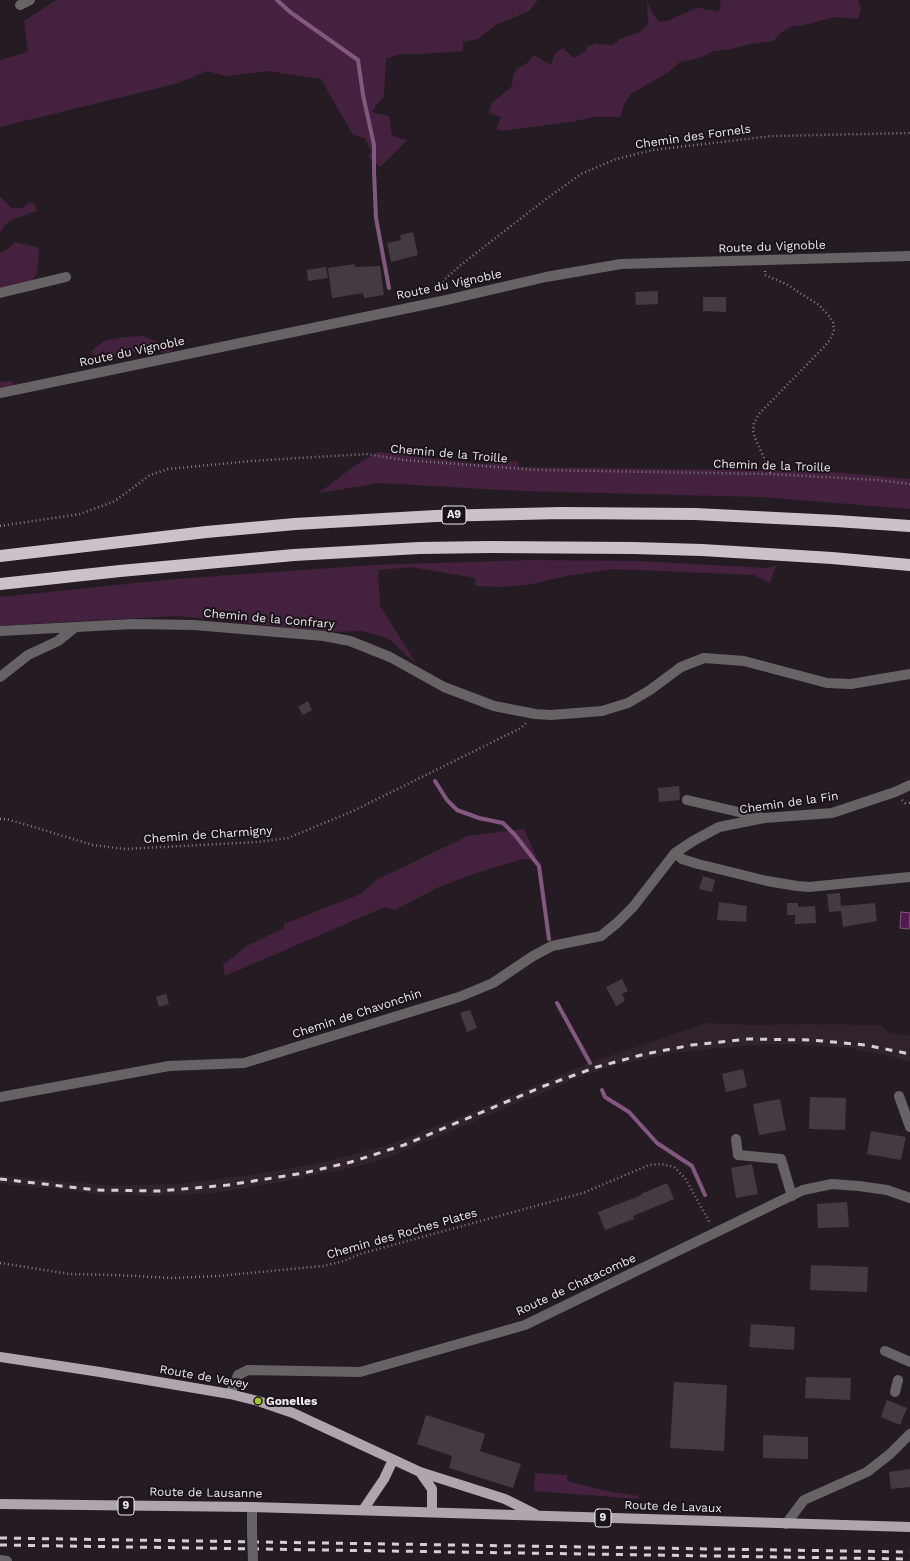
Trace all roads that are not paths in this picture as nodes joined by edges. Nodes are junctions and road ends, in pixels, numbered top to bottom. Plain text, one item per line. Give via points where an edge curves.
1 (30, 0) edge
2 (20, 6) dead end
3 (910, 256) edge
4 (66, 277) dead end
5 (0, 293) edge
6 (0, 392) edge
7 (910, 526) edge
8 (0, 556) edge
9 (910, 565) edge
10 (0, 584) edge
11 (74, 628) junction
12 (0, 631) edge
13 (910, 674) edge
14 (0, 677) edge
15 (910, 785) edge
16 (687, 800) dead end
17 (764, 818) junction
18 (675, 853) junction
19 (910, 877) edge
20 (899, 1096) dead end
21 (0, 1097) edge
22 (910, 1128) edge
23 (736, 1139) dead end
24 (792, 1196) junction
25 (910, 1198) edge
26 (885, 1351) dead end
27 (0, 1357) edge
28 (910, 1362) edge
29 (898, 1380) dead end
30 (895, 1392) dead end
31 (230, 1394) junction
32 (910, 1434) edge
33 (393, 1460) junction
34 (420, 1472) junction
35 (0, 1504) edge
36 (252, 1507) junction
37 (363, 1510) junction
38 (432, 1512) junction
39 (539, 1515) junction
40 (786, 1524) junction
41 (910, 1528) edge
42 (0, 1560) edge
43 (7, 1561) edge
44 (253, 1561) edge

1 - 2 street
3 - 6 street, Route du Vignoble via 620,264 546,277
4 - 5 street
7 - 8 highway, A9 via 695,514 451,515 295,524
9 - 10 highway via 702,550 451,548 294,555
11 - 12 street, Chemin de la Confrary
11 - 13 street, Chemin de la Confrary via 133,624 194,625 324,636 350,641 390,656 444,687 494,706 551,715 602,711 628,703 681,667 704,658 744,661 827,683 851,684
11 - 14 street via 58,641 28,655
15 - 17 street, Chemin de la Fin via 832,813
16 - 17 street
17 - 18 street, Chemin de la Fin via 718,827
18 - 19 street via 682,859 698,864 797,886
18 - 21 street, Chemin de Chavonchin via 633,907 601,936 552,946 493,983 459,997 244,1063 169,1066
20 - 22 street
23 - 24 street via 738,1155 781,1159
24 - 25 street, Route de Chatacombe via 803,1190 832,1184 887,1190
24 - 31 street, Route de Chatacombe via 525,1326 360,1372 248,1370 238,1375
26 - 28 street
27 - 31 main road, Route de Vevey
29 - 30 street
31 - 33 main road, Route de Vevey via 293,1413
32 - 40 street via 867,1472 804,1500
33 - 34 main road, Route de Vevey
33 - 37 main road via 384,1479
34 - 38 main road via 432,1490
34 - 39 main road, Route de Vevey via 506,1499
35 - 36 main road, Route de Lausanne / 9
36 - 37 main road, Route de Lausanne / 9
36 - 44 street, bridge
37 - 38 main road, Route de Lavaux / 9
38 - 39 main road, Route de Lavaux / 9
39 - 40 main road, Route de Lavaux / 9
40 - 41 main road, Route de Lavaux / 9
42 - 43 street

